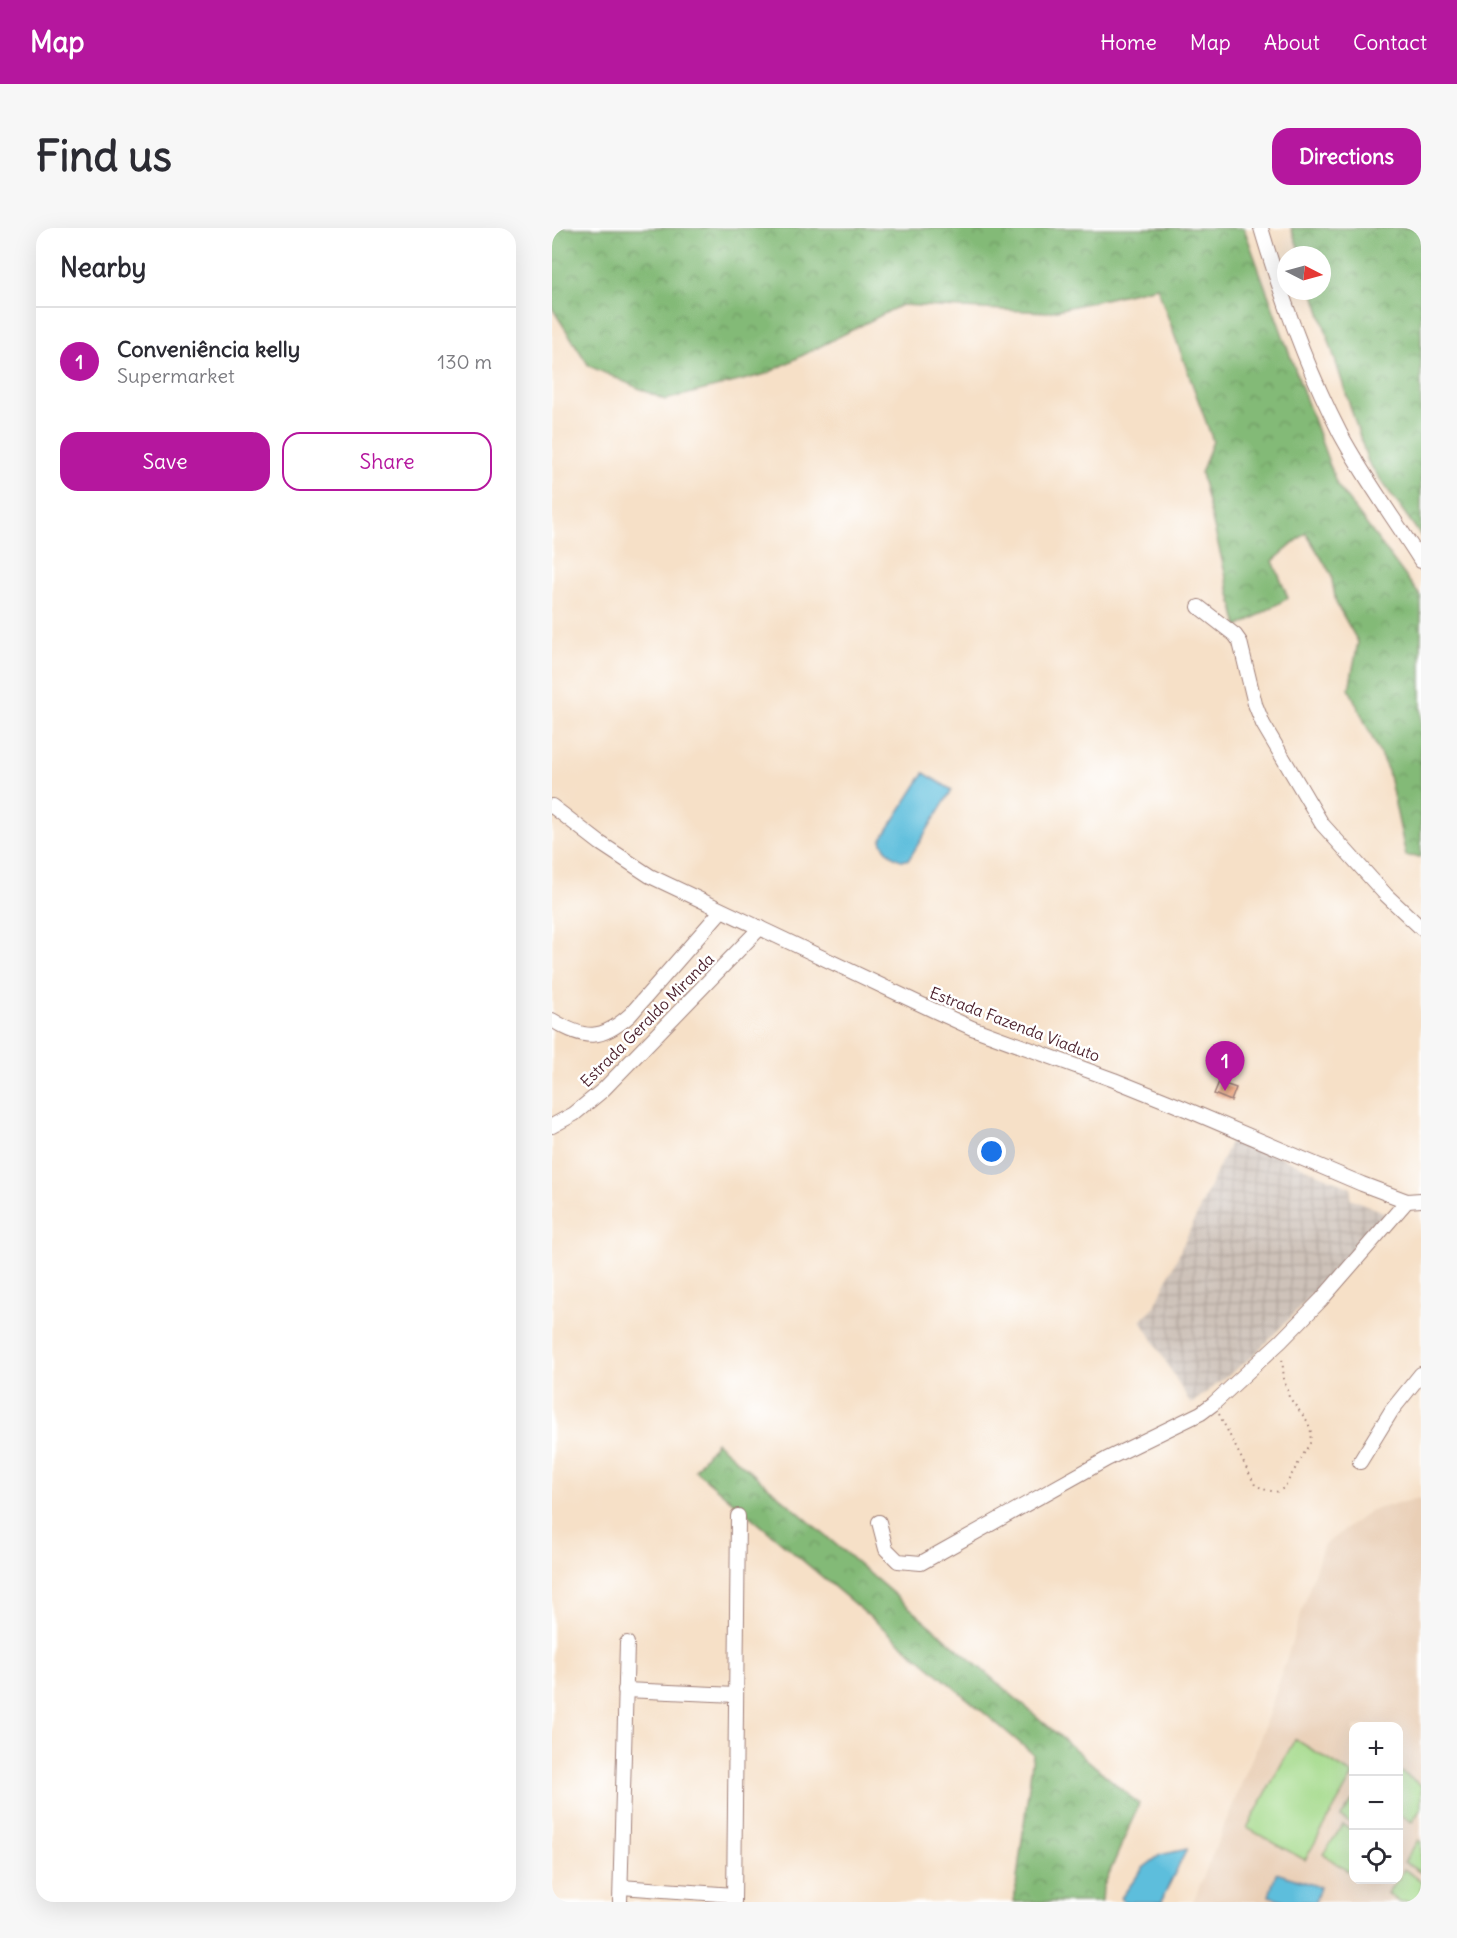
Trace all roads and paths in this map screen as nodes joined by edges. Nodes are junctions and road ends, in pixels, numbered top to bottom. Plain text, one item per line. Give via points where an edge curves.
1 (1261, 228) edge
2 (1421, 561) edge
3 (1198, 607) dead end
4 (552, 806) edge
5 (721, 911) junction
6 (760, 928) junction
7 (1421, 928) edge
8 (552, 1020) edge
9 (552, 1126) edge
10 (1414, 1201) edge
11 (1281, 1341) junction
12 (1421, 1374) edge
13 (1213, 1404) junction
14 (1360, 1462) dead end
15 (738, 1516) dead end
16 (879, 1522) dead end
17 (627, 1642) dead end
18 (625, 1690) junction
19 (736, 1695) junction
20 (621, 1887) junction
21 (734, 1899) edge
22 (620, 1902) edge

1 - 2 street via 1316,383 1372,488
3 - 7 street via 1240,642 1263,724 1322,824 1386,896
4 - 5 street, Estrada Fazenda Viaduto via 650,876
5 - 6 street, Estrada Fazenda Viaduto
5 - 8 street via 614,1029 598,1035 583,1034
6 - 9 street, Estrada Geraldo Miranda via 603,1090
6 - 10 street, Estrada Fazenda Viaduto via 972,1028 1124,1084
10 - 11 street
11 - 13 street
11 - 13 path via 1289,1397 1311,1432 1310,1443 1284,1488 1276,1492 1256,1485
12 - 14 street via 1392,1410
13 - 16 street via 921,1563 898,1562 886,1549
15 - 19 street
17 - 18 street
18 - 19 street
18 - 20 street
19 - 21 street
20 - 21 street
20 - 22 street

